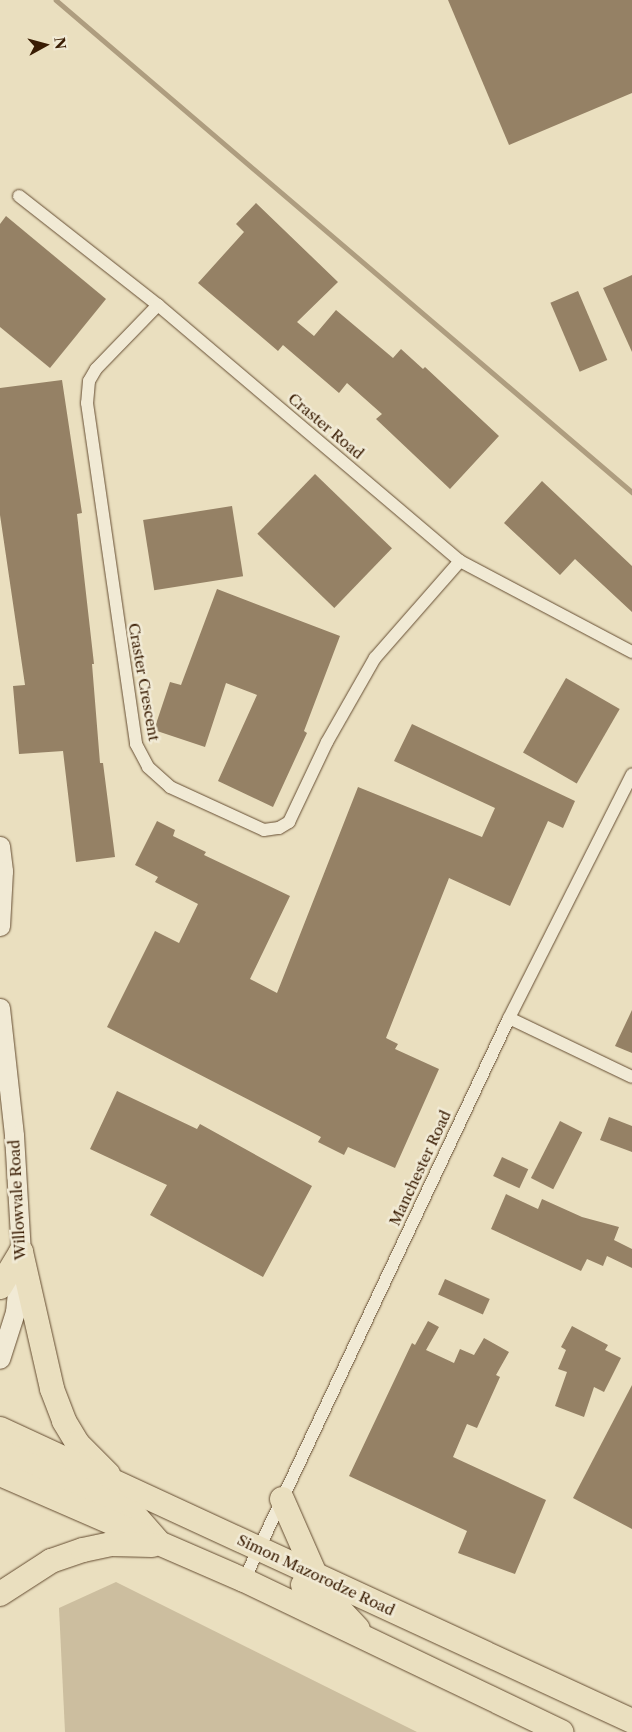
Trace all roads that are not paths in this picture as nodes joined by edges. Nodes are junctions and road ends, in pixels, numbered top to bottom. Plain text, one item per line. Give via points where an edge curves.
1 (19, 196) dead end
2 (158, 305) junction
3 (460, 561) junction
4 (632, 652) edge
5 (632, 774) edge
6 (0, 846) edge
7 (0, 926) edge
8 (0, 1008) edge
9 (509, 1018) junction
10 (632, 1077) edge
11 (21, 1252) junction
12 (0, 1288) edge
13 (0, 1360) edge
14 (0, 1429) edge
15 (0, 1451) edge
16 (0, 1474) edge
17 (121, 1487) junction
18 (282, 1499) junction
19 (161, 1545) junction
20 (261, 1548) junction
21 (315, 1574) junction
22 (244, 1580) junction
23 (0, 1594) edge
24 (366, 1638) junction
25 (632, 1721) edge
26 (561, 1732) edge

1 - 2 street, Craster Road
2 - 3 street, Craster Road
2 - 3 street, Craster Crescent via 96,369 89,380 87,403 136,744 148,767 170,787 264,830 279,828 289,822 327,742 375,658
3 - 4 street, Craster Road
5 - 9 street, Manchester Road
6 - 7 main road via 3,872
8 - 11 main road, Willowvale Road via 14,1135
9 - 10 street
9 - 18 street, Manchester Road
11 - 12 highway
11 - 13 main road, Willowvale Road via 16,1312
11 - 17 highway via 52,1389 64,1421 77,1443
14 - 17 highway, Simon Mazorodze Road
15 - 19 highway via 134,1514
16 - 19 highway
17 - 20 highway, Simon Mazorodze Road
18 - 20 street, Manchester Road
18 - 21 highway
19 - 22 highway
19 - 23 highway via 112,1544 83,1550 52,1561
20 - 21 highway, Simon Mazorodze Road
20 - 22 street, Manchester Road
20 - 24 highway via 267,1568 329,1598
21 - 25 highway, Simon Mazorodze Road
22 - 24 highway
24 - 26 highway

